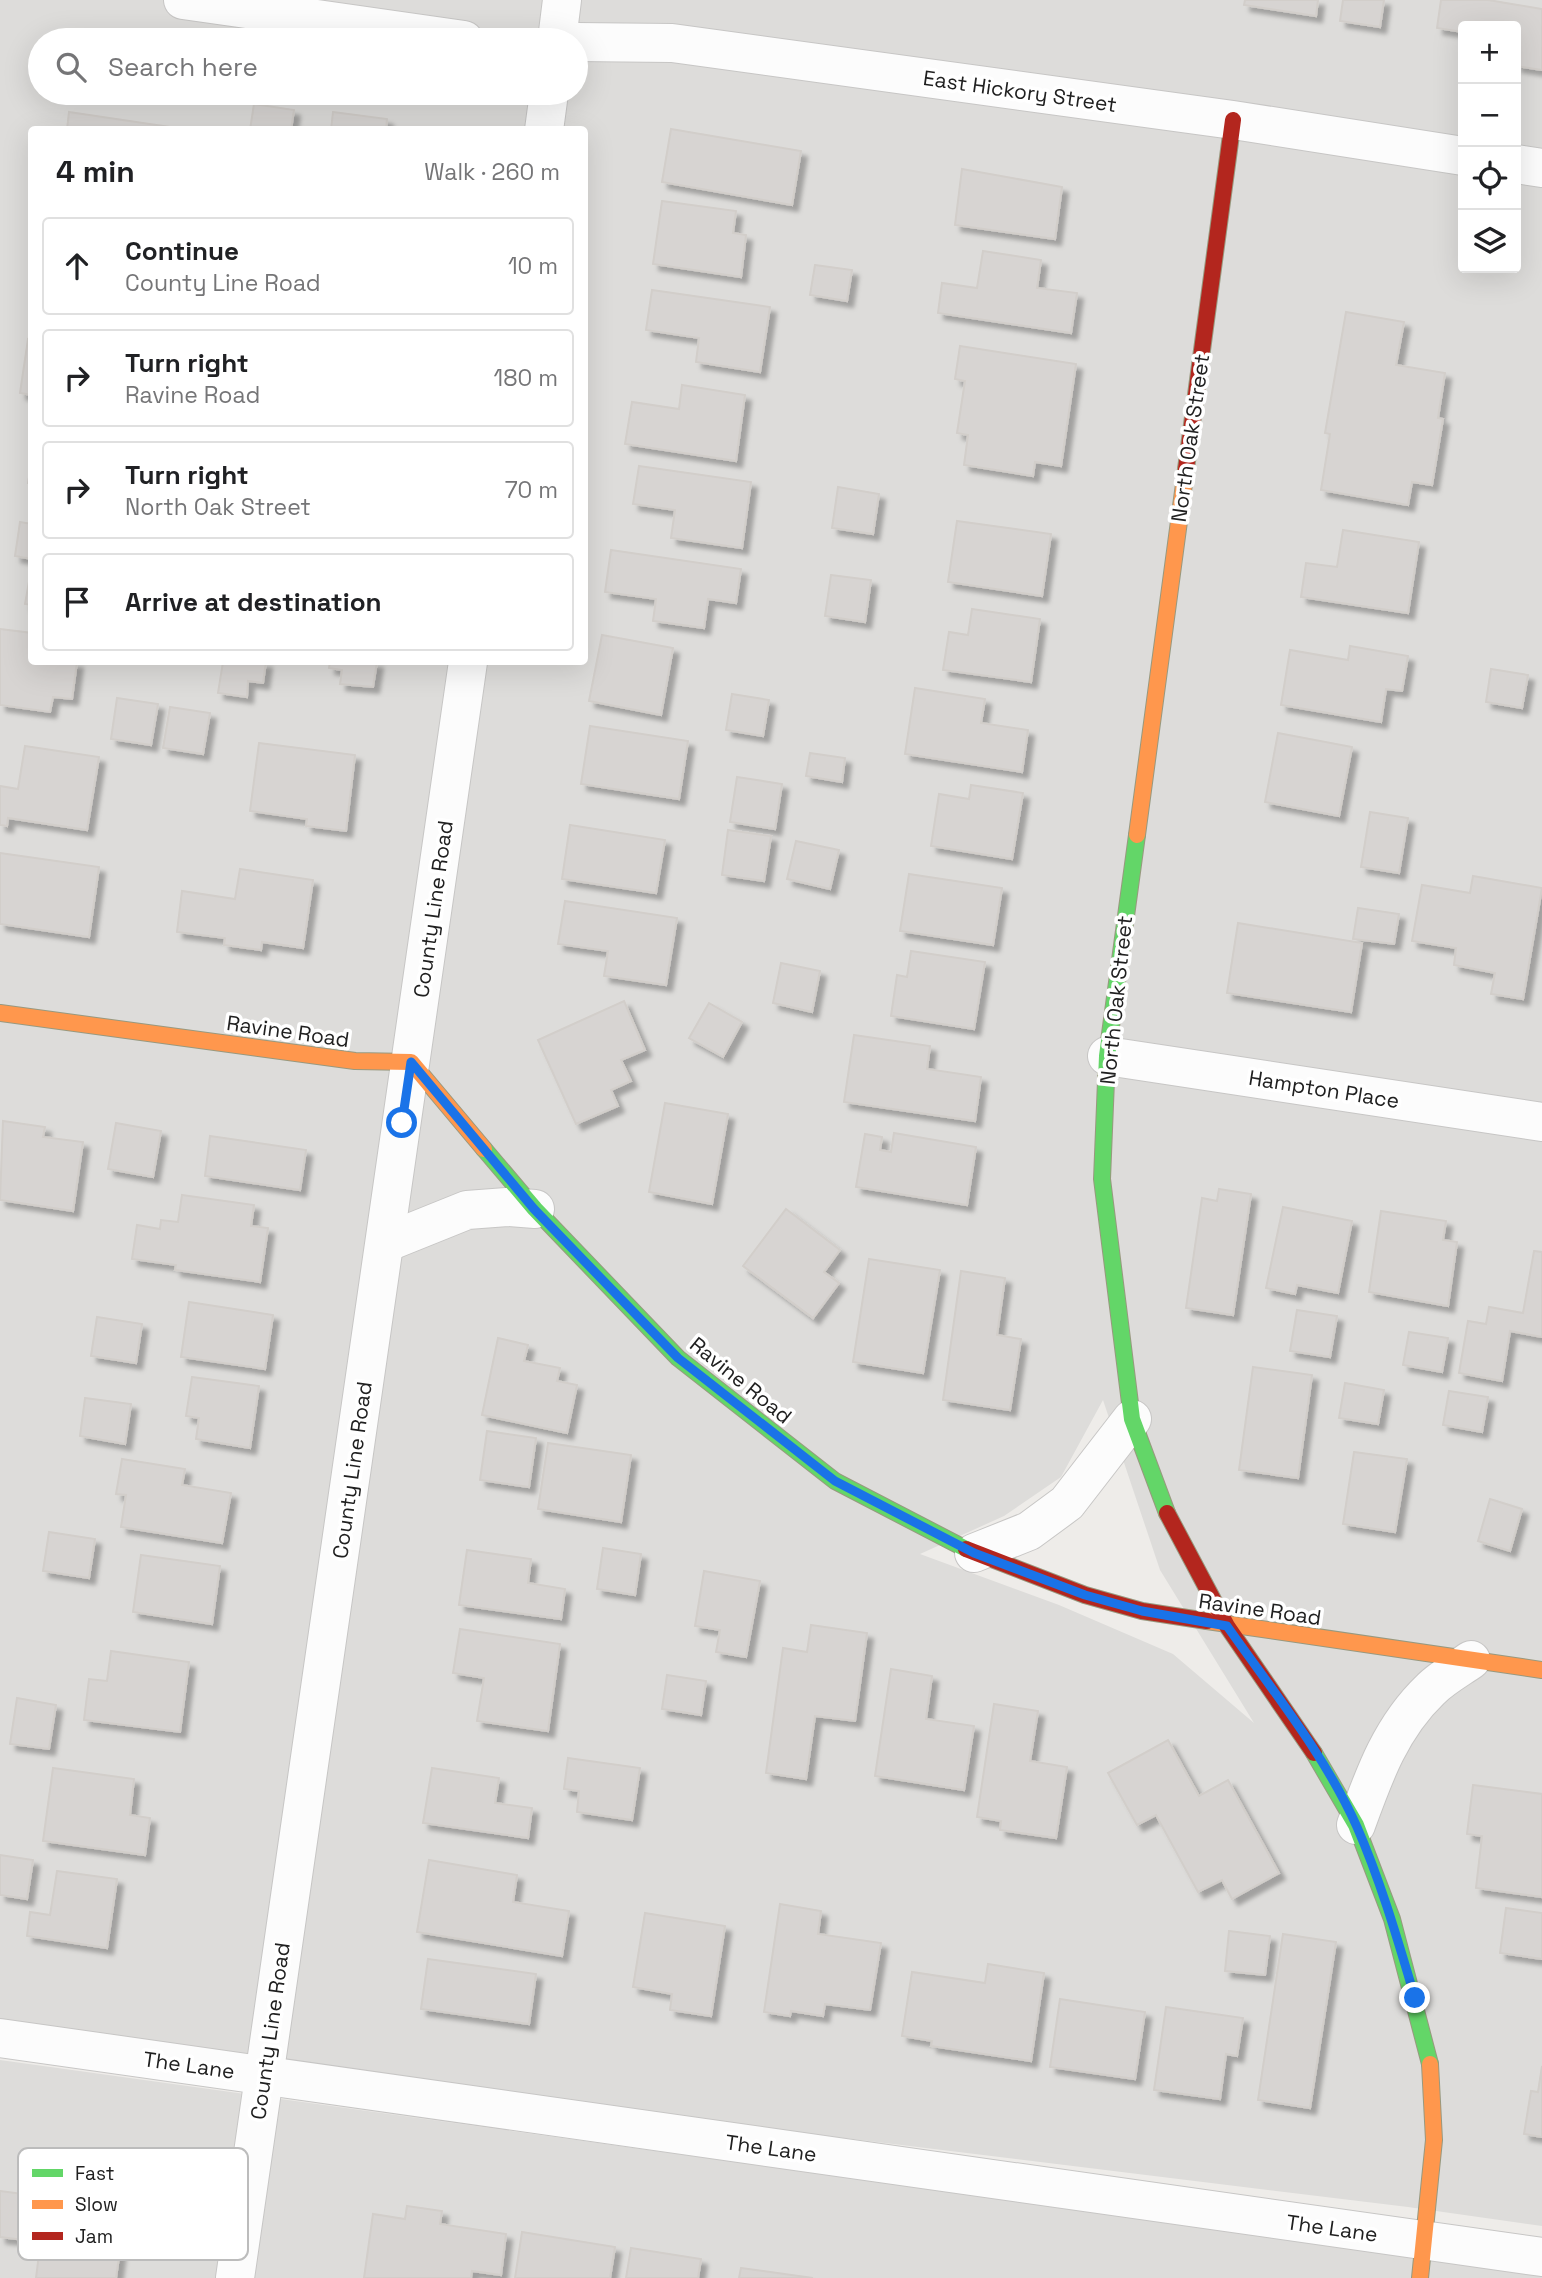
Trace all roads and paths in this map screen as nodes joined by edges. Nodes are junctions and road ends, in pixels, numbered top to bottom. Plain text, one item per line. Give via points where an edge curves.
1 (183, 0) edge
2 (562, 0) edge
3 (380, 28) edge
4 (558, 28) edge
5 (588, 42) edge
6 (547, 105) edge
7 (1233, 120) junction
8 (545, 126) edge
9 (1458, 155) edge
10 (1521, 165) edge
11 (1542, 169) edge
12 (468, 665) edge
13 (0, 1013) edge
14 (1107, 1056) junction
15 (411, 1062) junction
16 (1542, 1122) edge
17 (534, 1209) junction
18 (385, 1243) junction
19 (1132, 1419) junction
20 (974, 1553) junction
21 (1227, 1626) junction
22 (1471, 1660) junction
23 (1542, 1670) edge
24 (1356, 1825) junction
25 (0, 2038) edge
26 (264, 2076) junction
27 (248, 2187) edge
28 (1542, 2257) edge
29 (238, 2260) edge
30 (1423, 2260) edge
31 (235, 2278) edge

1 - 3 street
2 - 4 street
5 - 7 street, East Hickory Street via 672,43
6 - 8 street
7 - 9 street, East Hickory Street
7 - 14 street, North Oak Street
10 - 11 street
12 - 15 street, County Line Road
13 - 15 street, Ravine Road via 355,1061
14 - 16 street, Hampton Place
14 - 19 street, North Oak Street via 1102,1179
15 - 17 street, Ravine Road
15 - 18 street, County Line Road
17 - 18 street via 467,1210
17 - 20 street, Ravine Road via 678,1358 722,1395 835,1481
18 - 26 street, County Line Road
19 - 20 street via 1067,1503 1029,1531
19 - 21 street, North Oak Street via 1162,1504
20 - 21 street, Ravine Road via 1085,1595
21 - 22 street, Ravine Road
21 - 24 street, North Oak Street via 1310,1745
22 - 23 street, Ravine Road
22 - 24 street via 1431,1688 1405,1720 1382,1754
24 - 30 street, North Oak Street via 1392,1919 1432,2071 1434,2140
25 - 26 street, The Lane
26 - 27 street, County Line Road
26 - 30 street, The Lane
28 - 30 street, The Lane
29 - 31 street, County Line Road

